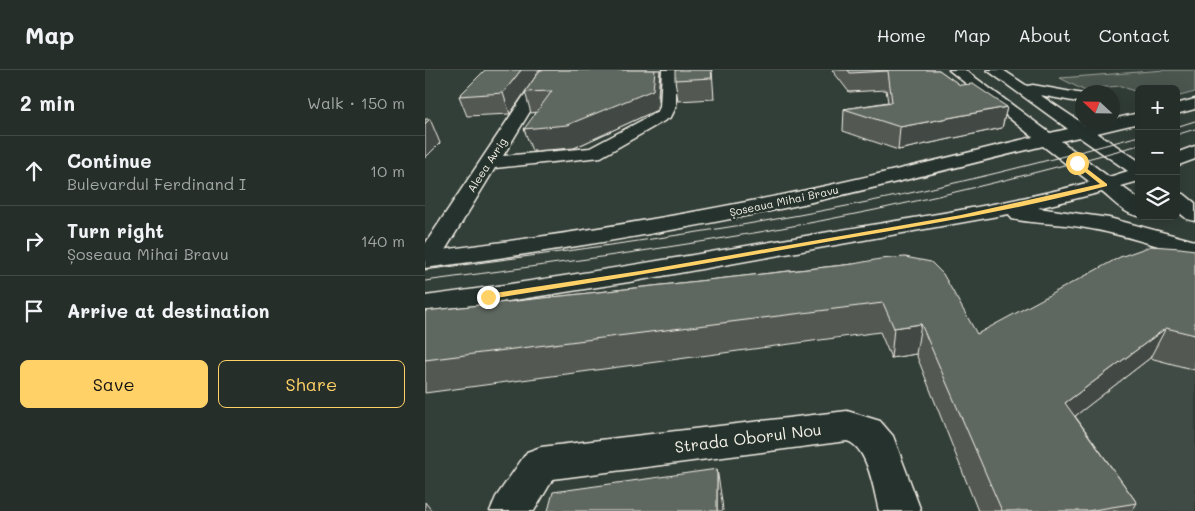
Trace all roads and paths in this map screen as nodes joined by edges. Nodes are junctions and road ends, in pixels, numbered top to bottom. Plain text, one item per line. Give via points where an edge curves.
1 (548, 70) edge
2 (669, 70) edge
3 (956, 70) edge
4 (994, 70) edge
5 (1017, 86) junction
6 (1075, 97) edge
7 (1195, 104) edge
8 (1180, 108) edge
9 (1135, 110) edge
10 (1120, 116) edge
11 (1075, 125) edge
12 (1082, 130) joint
13 (1047, 140) junction
14 (1195, 152) edge
15 (1180, 158) edge
16 (488, 163) junction
17 (1135, 169) edge
18 (1135, 174) edge
19 (1105, 185) junction
20 (1180, 202) edge
21 (1135, 207) edge
22 (1195, 214) edge
23 (961, 217) junction
24 (1154, 220) edge
25 (1195, 249) edge
26 (426, 260) edge
27 (425, 305) edge
28 (511, 511) edge
29 (900, 511) edge

1 - 16 main road, Aleea Avrig
2 - 16 main road via 669,108 665,114 594,153
3 - 13 main road
4 - 5 main road
5 - 6 main road
5 - 11 main road
7 - 8 main road
9 - 10 main road, Șoseaua Mihai Bravu
12 - 13 main road, Șoseaua Mihai Bravu
12 - 17 main road
13 - 19 main road
13 - 26 main road, Șoseaua Mihai Bravu via 745,209 625,231
14 - 15 main road
16 - 26 main road, Aleea Avrig
18 - 19 main road
19 - 21 main road
19 - 23 main road
20 - 22 main road
23 - 25 main road via 991,214 1058,216
23 - 27 main road via 640,273
24 - 25 main road
28 - 29 main road, Strada Oborul Nou via 541,464 847,426 867,432 881,447

